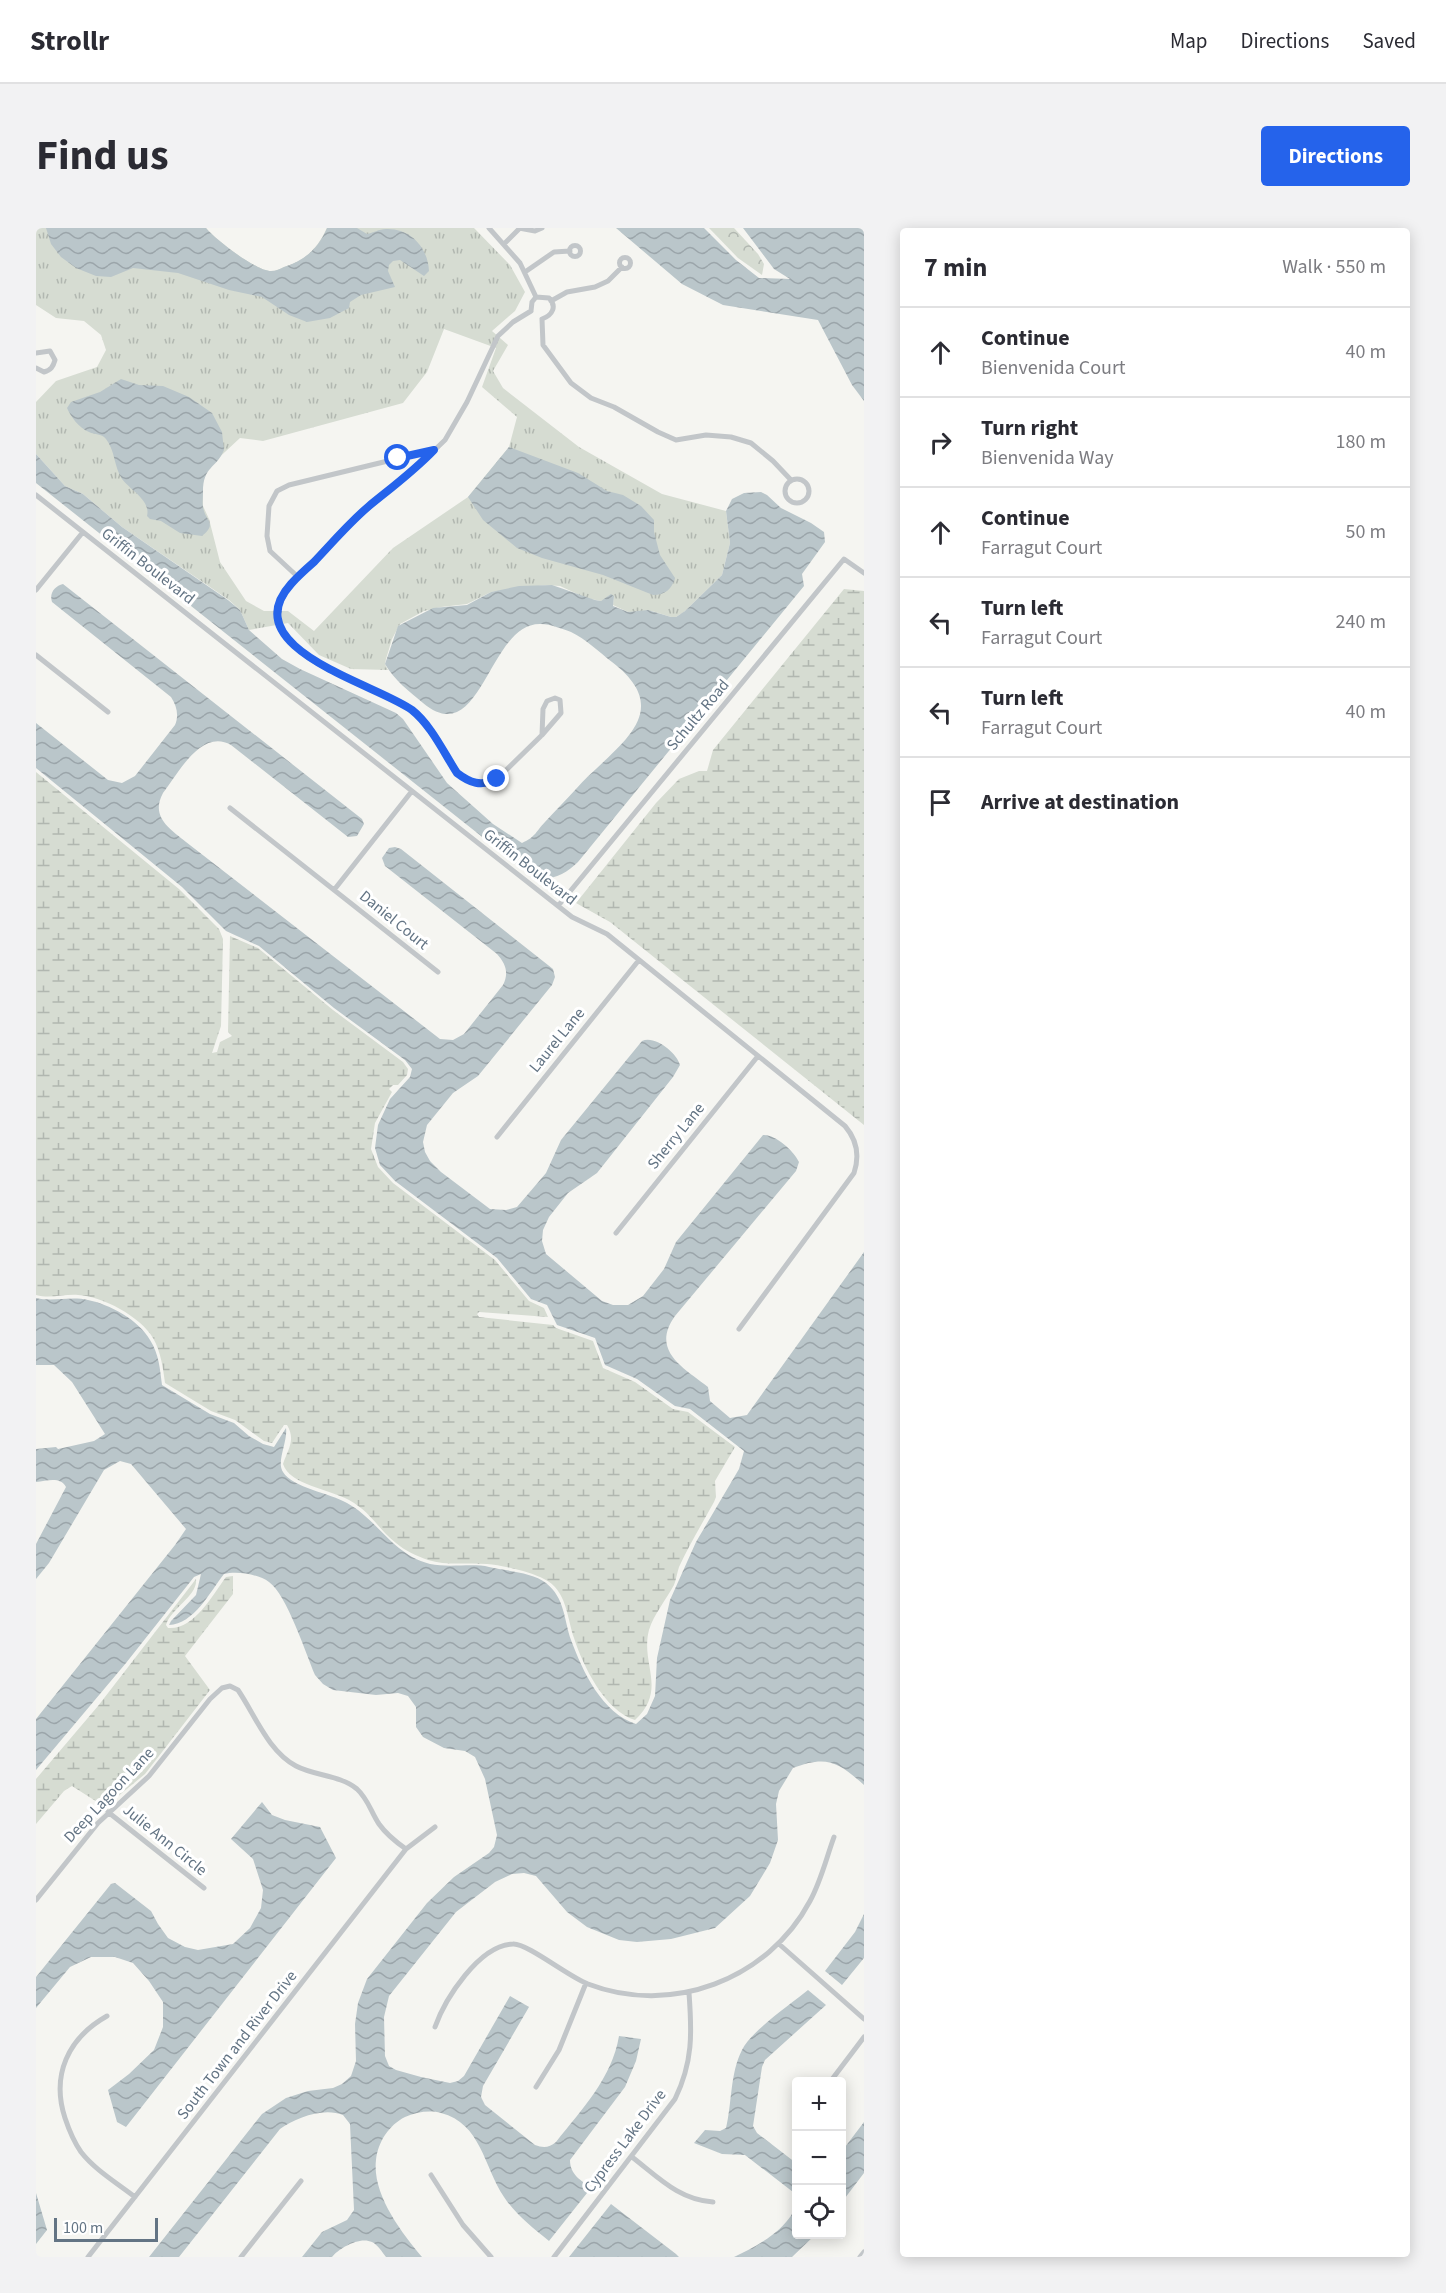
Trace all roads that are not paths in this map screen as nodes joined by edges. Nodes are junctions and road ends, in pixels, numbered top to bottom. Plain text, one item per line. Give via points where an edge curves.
1 (489, 228) edge
2 (519, 228) edge
3 (542, 228) edge
4 (504, 244) junction
5 (570, 251) dead end
6 (622, 267) dead end
7 (525, 272) junction
8 (536, 297) junction
9 (551, 301) junction
10 (531, 311) junction
11 (543, 319) junction
12 (36, 353) edge
13 (36, 368) edge
14 (434, 450) junction
15 (791, 480) junction
16 (36, 495) edge
17 (83, 532) junction
18 (864, 573) edge
19 (298, 577) junction
20 (36, 590) edge
21 (36, 655) edge
22 (108, 712) dead end
23 (542, 735) junction
24 (412, 791) junction
25 (230, 808) dead end
26 (334, 890) junction
27 (558, 906) junction
28 (639, 960) junction
29 (438, 972) dead end
30 (758, 1056) junction
31 (497, 1137) dead end
32 (616, 1233) dead end
33 (739, 1329) dead end
34 (108, 1812) junction
35 (435, 1827) dead end
36 (834, 1837) dead end
37 (406, 1849) junction
38 (204, 1888) dead end
39 (36, 1900) edge
40 (779, 1944) junction
41 (586, 1983) junction
42 (689, 1993) junction
43 (107, 2016) dead end
44 (864, 2019) edge
45 (435, 2027) dead end
46 (864, 2037) edge
47 (834, 2077) edge
48 (536, 2087) dead end
49 (632, 2157) junction
50 (431, 2175) dead end
51 (300, 2181) dead end
52 (135, 2197) junction
53 (713, 2202) dead end
54 (864, 2252) edge
55 (88, 2257) edge
56 (241, 2257) edge
57 (491, 2257) edge
58 (554, 2257) edge
59 (860, 2257) edge

1 - 4 street
2 - 3 street
2 - 4 street
4 - 7 street
5 - 7 street via 554,252
6 - 9 street via 609,281 567,292
7 - 8 street
8 - 9 street
8 - 10 street
9 - 11 street via 551,313
10 - 11 street
10 - 14 street via 498,336 467,402 445,440
11 - 15 street via 543,345 571,383 591,398 676,440 706,435 731,436 751,443
12 - 13 street via 50,351 55,360 49,370
14 - 19 street via 367,508
14 - 19 street via 277,490 269,506 270,551
15 - 15 street via 786,495 794,503 802,502 810,493 808,486 799,479
16 - 17 street, Griffin Boulevard
17 - 20 street
17 - 24 street, Griffin Boulevard
18 - 27 street, Schultz Road via 844,559
19 - 23 street via 276,611 281,630 293,646 309,659 412,710 466,780 488,784 497,779
21 - 22 street
23 - 23 street via 561,713 560,700 547,700
24 - 26 street, Daniel Court
24 - 27 street, Griffin Boulevard
25 - 26 street, Daniel Court
26 - 29 street, Daniel Court
27 - 28 street, Griffin Boulevard via 579,921 600,929
28 - 30 street, Griffin Boulevard
28 - 31 street, Laurel Lane
30 - 32 street, Sherry Lane
30 - 33 street, Griffin Boulevard via 845,1126 854,1139 858,1156 850,1179
34 - 37 street, Deep Lagoon Lane via 149,1776 210,1699 230,1686 238,1690 283,1757 297,1767 354,1787 365,1797 385,1832
34 - 38 street, Julie Ann Circle
34 - 39 street, Deep Lagoon Lane
35 - 37 street
36 - 40 street via 810,1902
37 - 52 street, South Town and River Drive
40 - 42 street via 744,1971
40 - 44 street
41 - 42 street via 627,1994
41 - 45 street via 528,1948 515,1944 500,1947 478,1960 449,1998
41 - 48 street via 559,2050
42 - 49 street, Cypress Lake Drive via 691,2044 683,2082 666,2113
43 - 52 street via 81,2034 70,2048 60,2080 61,2102 70,2133 80,2150
46 - 47 street
49 - 53 street via 681,2195 698,2202
49 - 58 street, Cypress Lake Drive
50 - 57 street via 463,2225
51 - 56 street
52 - 55 street, South Town and River Drive
54 - 59 street

